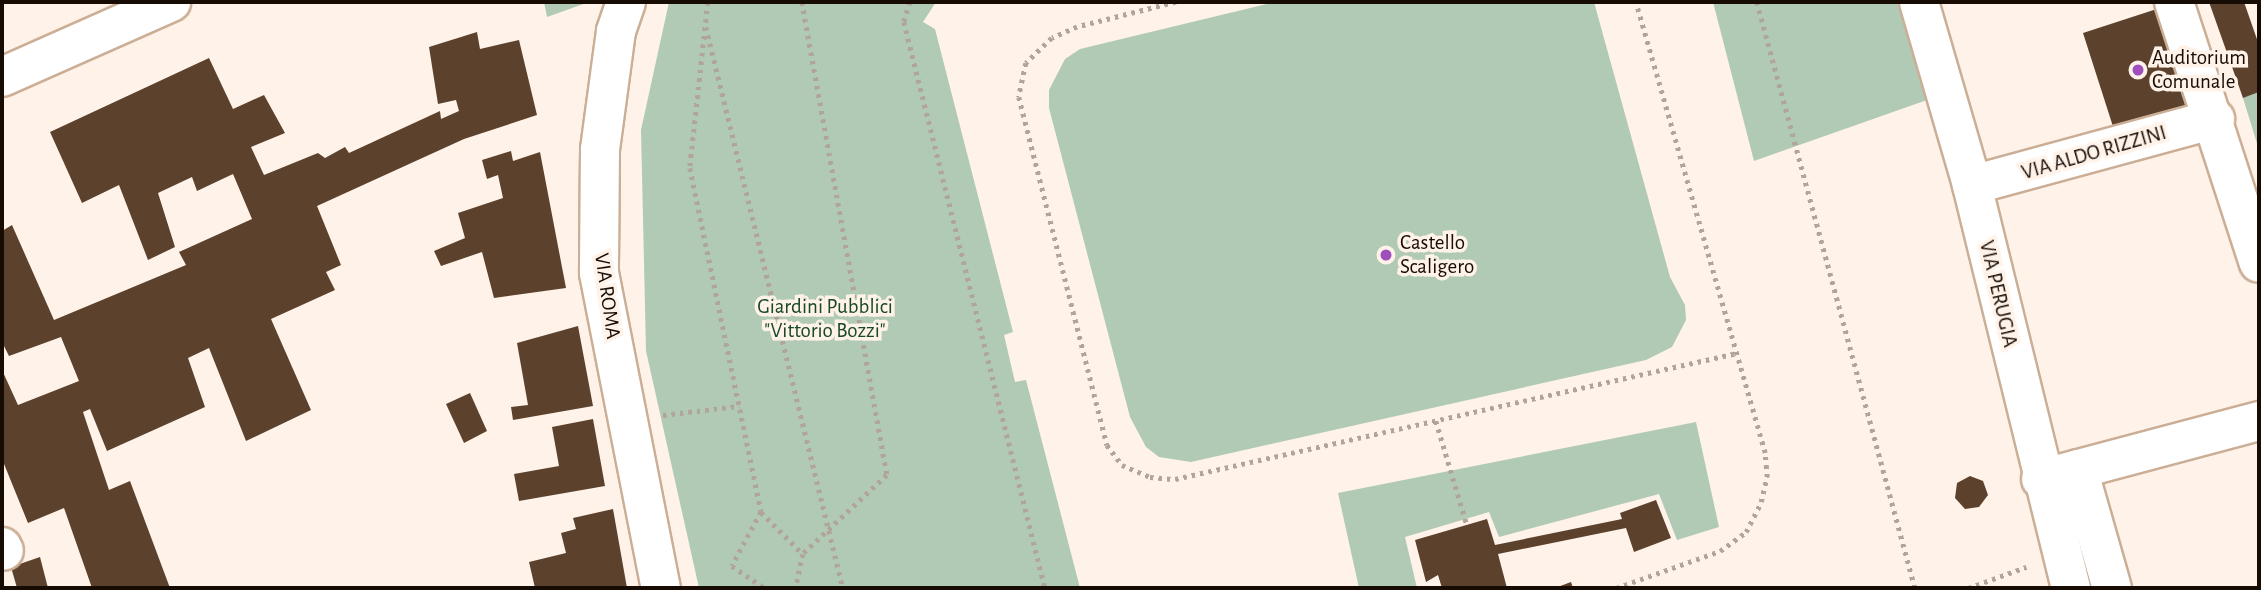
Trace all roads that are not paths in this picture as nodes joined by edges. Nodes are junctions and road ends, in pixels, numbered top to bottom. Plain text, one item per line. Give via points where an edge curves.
1 (171, 2) edge
2 (626, 2) edge
3 (1919, 2) edge
4 (2174, 2) edge
5 (2, 78) edge
6 (2215, 119) junction
7 (1972, 185) junction
8 (2259, 263) edge
9 (2259, 421) edge
10 (2078, 469) junction
11 (2041, 479) junction
12 (661, 588) edge
13 (2071, 588) edge
14 (2112, 588) edge

1 - 5 street
2 - 12 street, VIA ROMA via 616,31 600,150 599,273
3 - 7 street, VIA PERUGIA
4 - 6 street
6 - 7 street, VIA ALDO RIZZINI
6 - 8 street
7 - 11 street, VIA PERUGIA
9 - 10 street
10 - 11 street
10 - 14 street
11 - 13 street, VIA PERUGIA

